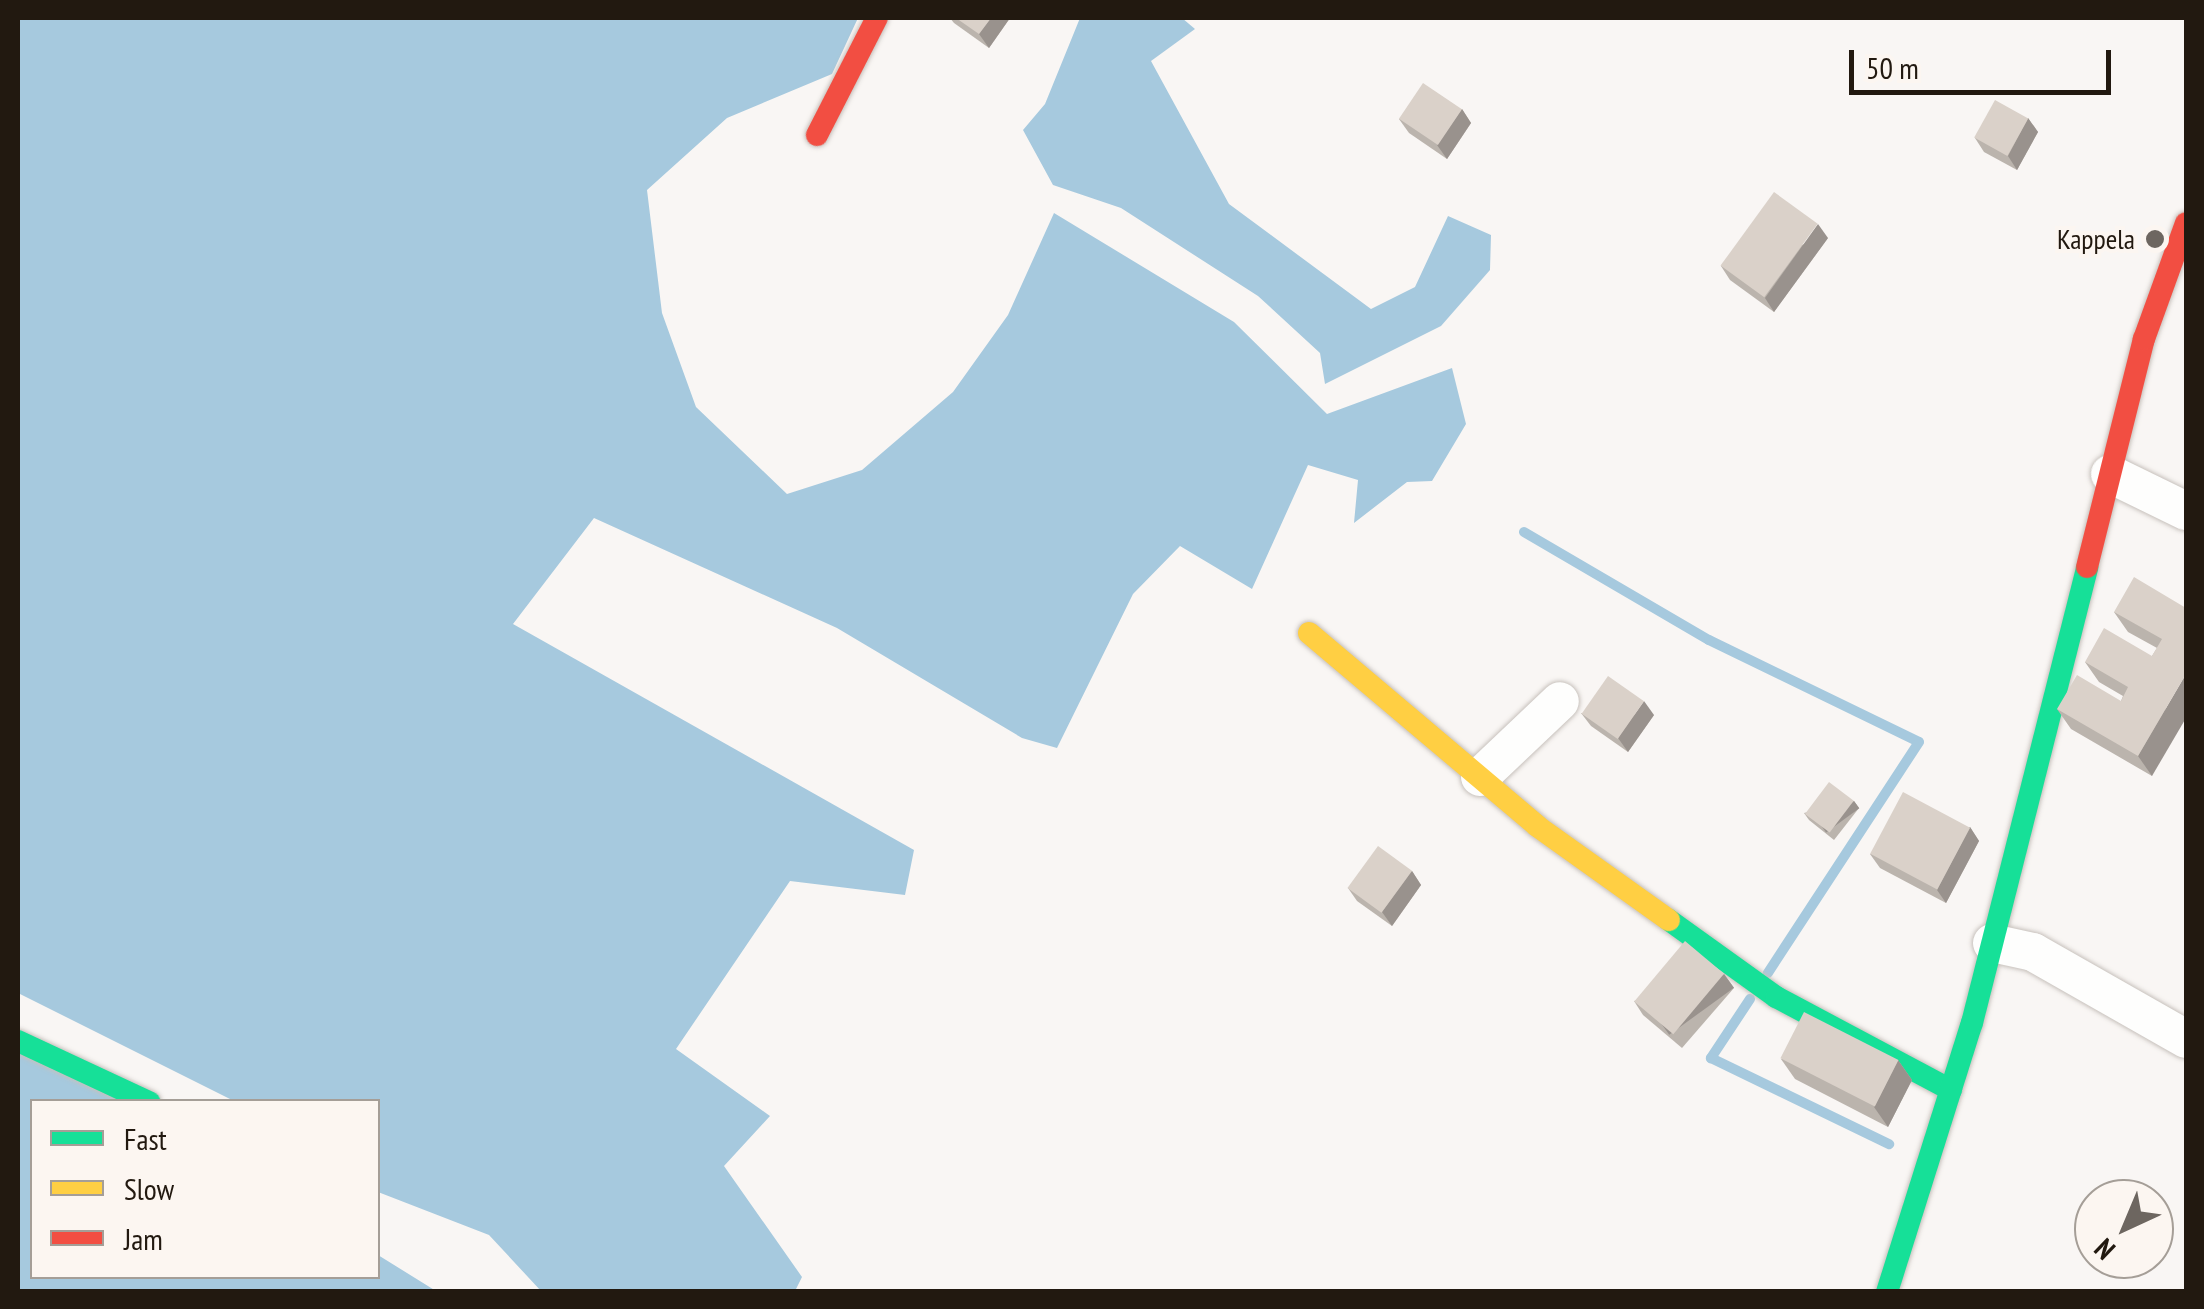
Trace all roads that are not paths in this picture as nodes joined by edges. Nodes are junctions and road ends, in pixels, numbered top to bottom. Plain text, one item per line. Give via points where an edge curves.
1 (877, 18) edge
2 (816, 135) dead end
3 (2186, 223) edge
4 (2110, 474) junction
5 (2186, 511) edge
6 (1308, 633) dead end
7 (1560, 701) dead end
8 (1480, 778) junction
9 (1992, 942) junction
10 (2186, 1039) edge
11 (18, 1040) edge
12 (1951, 1090) junction
13 (144, 1099) edge
14 (1887, 1292) edge

1 - 2 street
3 - 4 street
4 - 5 street
4 - 9 street
6 - 8 street
7 - 8 street
8 - 12 street via 1785,1002
9 - 10 street via 2032,952
9 - 12 street
11 - 13 street
12 - 14 street

